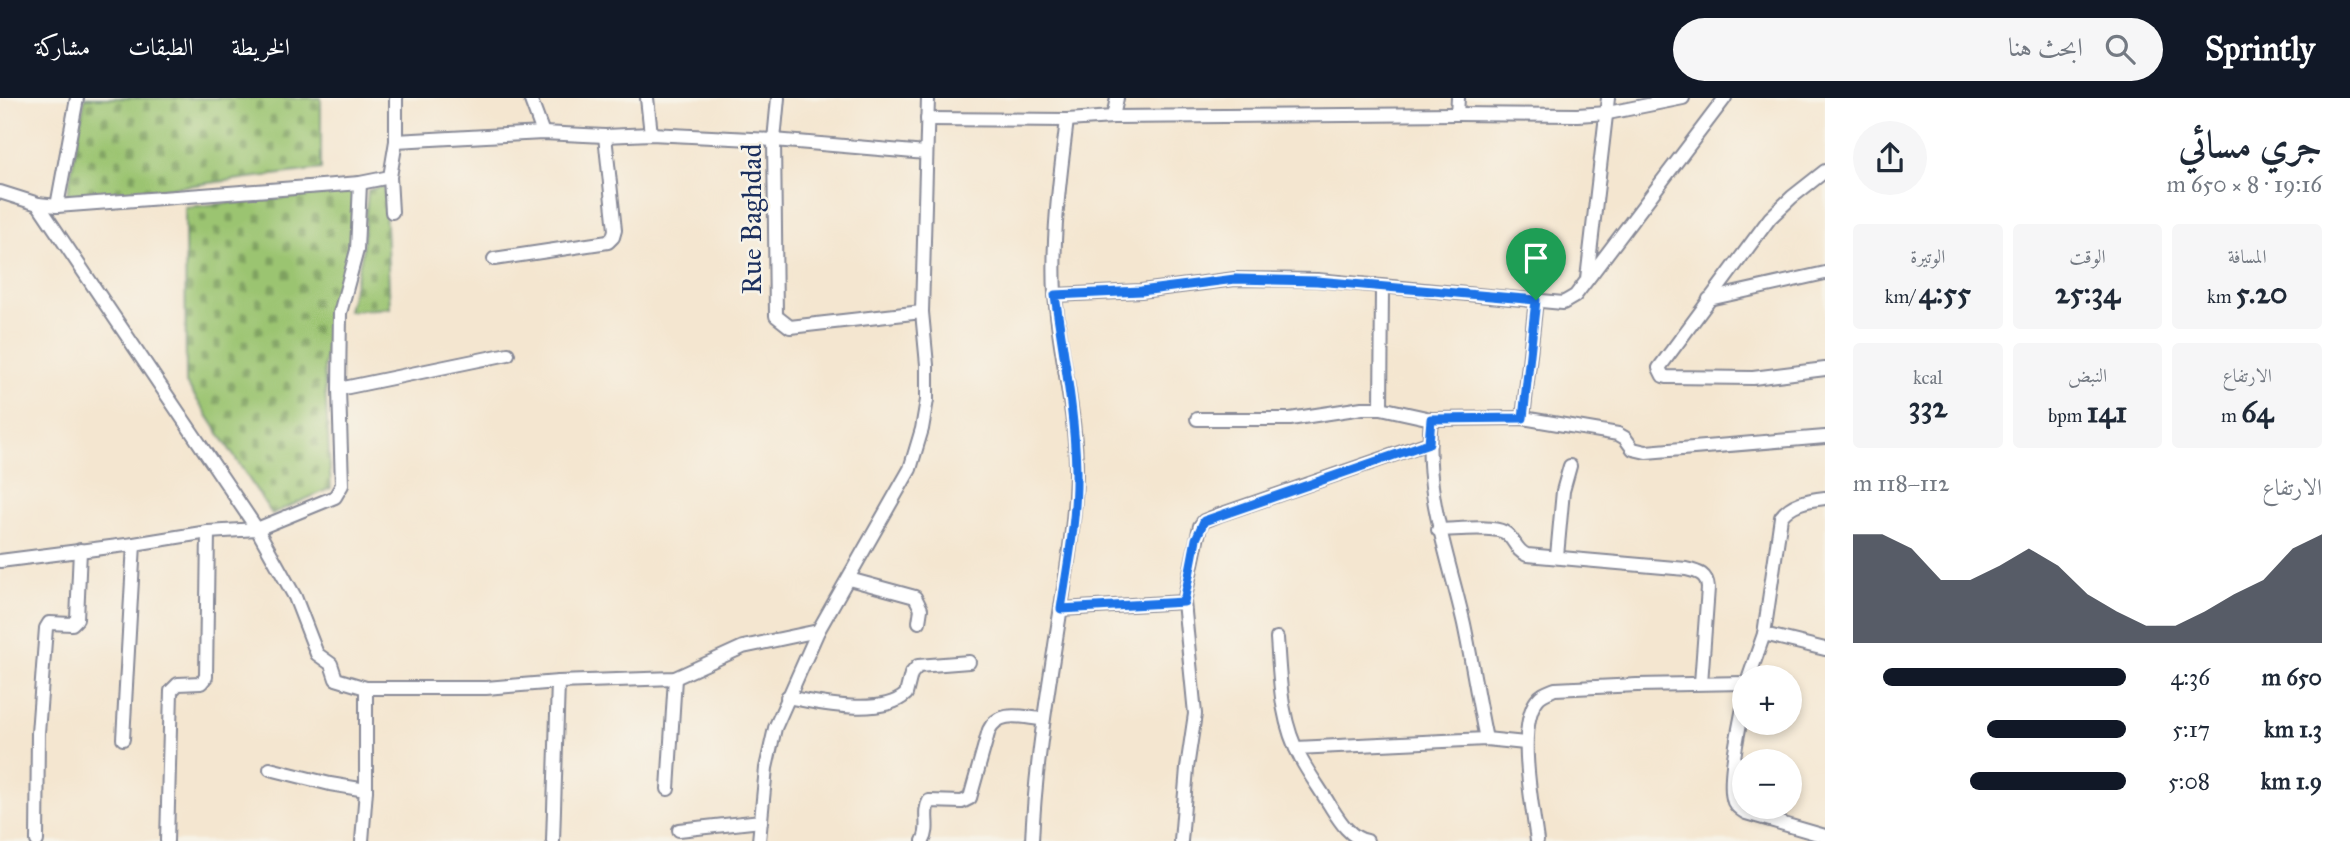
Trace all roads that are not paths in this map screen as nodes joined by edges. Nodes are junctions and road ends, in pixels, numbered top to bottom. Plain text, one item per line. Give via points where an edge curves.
1 (77, 98) edge
2 (396, 98) edge
3 (530, 98) edge
4 (647, 98) edge
5 (778, 98) edge
6 (928, 98) edge
7 (1117, 98) edge
8 (1458, 98) edge
9 (1608, 98) edge
10 (1684, 98) edge
11 (1725, 98) edge
12 (1608, 113) junction
13 (1457, 114) junction
14 (1113, 117) junction
15 (927, 119) junction
16 (1067, 120) junction
17 (543, 133) junction
18 (651, 134) junction
19 (605, 136) junction
20 (774, 140) junction
21 (396, 141) junction
22 (926, 153) junction
23 (1825, 171) edge
24 (390, 177) junction
25 (360, 183) junction
26 (0, 192) edge
27 (38, 204) junction
28 (57, 206) junction
29 (392, 212) dead end
30 (494, 259) dead end
31 (1825, 274) edge
32 (1587, 279) junction
33 (1382, 288) junction
34 (1055, 295) junction
35 (1709, 299) junction
36 (1536, 300) junction
37 (922, 312) junction
38 (508, 354) dead end
39 (1825, 369) edge
40 (339, 389) junction
41 (1381, 408) junction
42 (1523, 418) junction
43 (1197, 419) dead end
44 (1431, 419) junction
45 (1825, 438) edge
46 (1429, 443) junction
47 (1570, 466) dead end
48 (1825, 498) edge
49 (257, 529) junction
50 (1438, 530) junction
51 (208, 532) junction
52 (134, 544) junction
53 (80, 550) junction
54 (1557, 556) junction
55 (0, 561) edge
56 (849, 579) junction
57 (1184, 602) junction
58 (1061, 609) junction
59 (919, 622) dead end
60 (818, 631) junction
61 (1764, 635) junction
62 (1278, 638) dead end
63 (1825, 649) edge
64 (969, 662) dead end
65 (1753, 665) edge
66 (675, 678) junction
67 (558, 682) junction
68 (1701, 683) junction
69 (1732, 683) edge
70 (366, 688) junction
71 (787, 697) junction
72 (1043, 719) junction
73 (1739, 735) edge
74 (123, 739) dead end
75 (1486, 739) junction
76 (1525, 743) junction
77 (1296, 748) junction
78 (271, 769) dead end
79 (668, 789) dead end
80 (366, 790) junction
81 (761, 821) junction
82 (679, 830) dead end
83 (1825, 839) edge
84 (37, 841) edge
85 (167, 841) edge
86 (362, 841) edge
87 (553, 841) edge
88 (760, 841) edge
89 (923, 841) edge
90 (1032, 841) edge
91 (1181, 841) edge
92 (1367, 841) edge
93 (1537, 841) edge

1 - 28 street
2 - 21 street
3 - 17 street
4 - 18 street
5 - 20 street, Rue Baghdad
6 - 15 street
7 - 14 street
8 - 13 street
9 - 12 street
10 - 12 street
11 - 32 street
12 - 13 street
12 - 32 street
13 - 14 street
14 - 16 street
15 - 16 street
15 - 22 street
16 - 34 street via 1057,206
17 - 19 street
17 - 21 street
18 - 19 street
18 - 20 street
19 - 30 street via 613,237 608,242
20 - 22 street
20 - 37 street, Rue Baghdad via 776,316 790,327
21 - 24 street
22 - 37 street
23 - 35 street via 1770,218
24 - 25 street
24 - 29 street
25 - 28 street
25 - 40 street via 357,250 340,313
26 - 27 street
27 - 28 street
27 - 49 street
31 - 35 street
32 - 36 street via 1568,301
33 - 34 street via 1235,279 1141,291
33 - 36 street
33 - 41 street
34 - 58 street via 1076,471
35 - 39 street via 1659,368 1664,376 1753,378
36 - 42 street
37 - 56 street via 927,400 922,429 910,469
38 - 40 street
40 - 49 street via 340,491
41 - 43 street via 1290,419
41 - 44 street
42 - 44 street
42 - 45 street via 1618,434 1633,449 1646,452
44 - 46 street
46 - 50 street
46 - 57 street via 1204,521
47 - 54 street
48 - 61 street via 1791,506 1781,517
49 - 51 street
49 - 70 street via 295,597 317,654 331,664 336,679
50 - 54 street via 1495,530 1508,534 1522,553
50 - 75 street via 1463,622
51 - 52 street
51 - 85 street via 206,677 201,683 178,684 171,691
52 - 53 street
52 - 74 street
53 - 55 street
53 - 84 street via 77,618 72,624 55,621 46,628 38,733
54 - 68 street via 1686,569 1705,576
56 - 59 street via 915,597 921,609
56 - 60 street
57 - 58 street
57 - 91 street via 1195,714
58 - 72 street
60 - 66 street via 743,647
60 - 71 street
61 - 63 street
61 - 65 street
62 - 77 street via 1280,694
64 - 71 street via 918,666 906,694 894,703 841,707
66 - 67 street
66 - 79 street
67 - 70 street via 486,688
67 - 87 street
68 - 69 street
68 - 76 street via 1543,694 1533,707
70 - 80 street
71 - 81 street via 766,768
72 - 89 street via 1003,716 994,721 970,799 929,801
72 - 90 street
73 - 83 street via 1731,785 1738,808
75 - 76 street
75 - 77 street
76 - 93 street
77 - 92 street via 1338,818 1355,836
78 - 80 street
80 - 86 street
81 - 82 street
81 - 88 street

